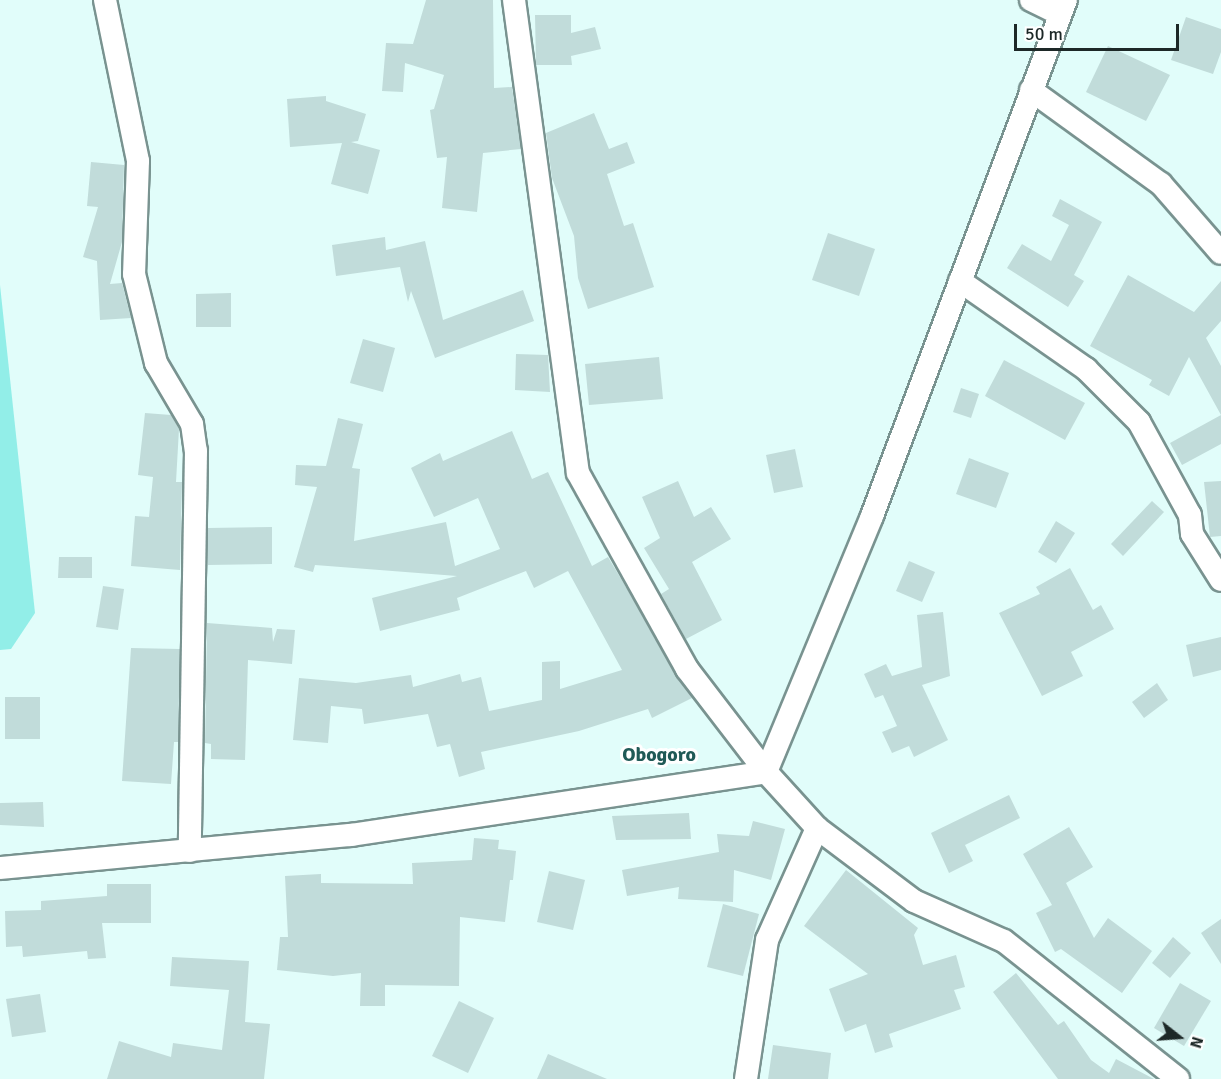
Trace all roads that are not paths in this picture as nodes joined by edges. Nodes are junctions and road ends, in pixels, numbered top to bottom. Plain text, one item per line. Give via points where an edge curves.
1 (105, 0) edge
2 (514, 0) edge
3 (1031, 0) edge
4 (1063, 7) edge
5 (1031, 90) junction
6 (1221, 253) edge
7 (960, 281) junction
8 (1221, 580) edge
9 (766, 772) junction
10 (817, 828) junction
11 (190, 851) junction
12 (0, 868) edge
13 (746, 1079) edge
14 (1178, 1079) edge

1 - 11 street via 138,161 134,274 156,363 192,424 196,452
2 - 9 street via 578,473 687,669
3 - 4 street
4 - 5 street
5 - 6 street via 1161,184
5 - 7 street
7 - 8 street via 1086,369 1139,422 1190,516 1192,534
7 - 9 street via 864,538
9 - 10 street
9 - 11 street via 351,836
10 - 13 street via 767,940
10 - 14 street via 914,901 1004,941
11 - 12 street

